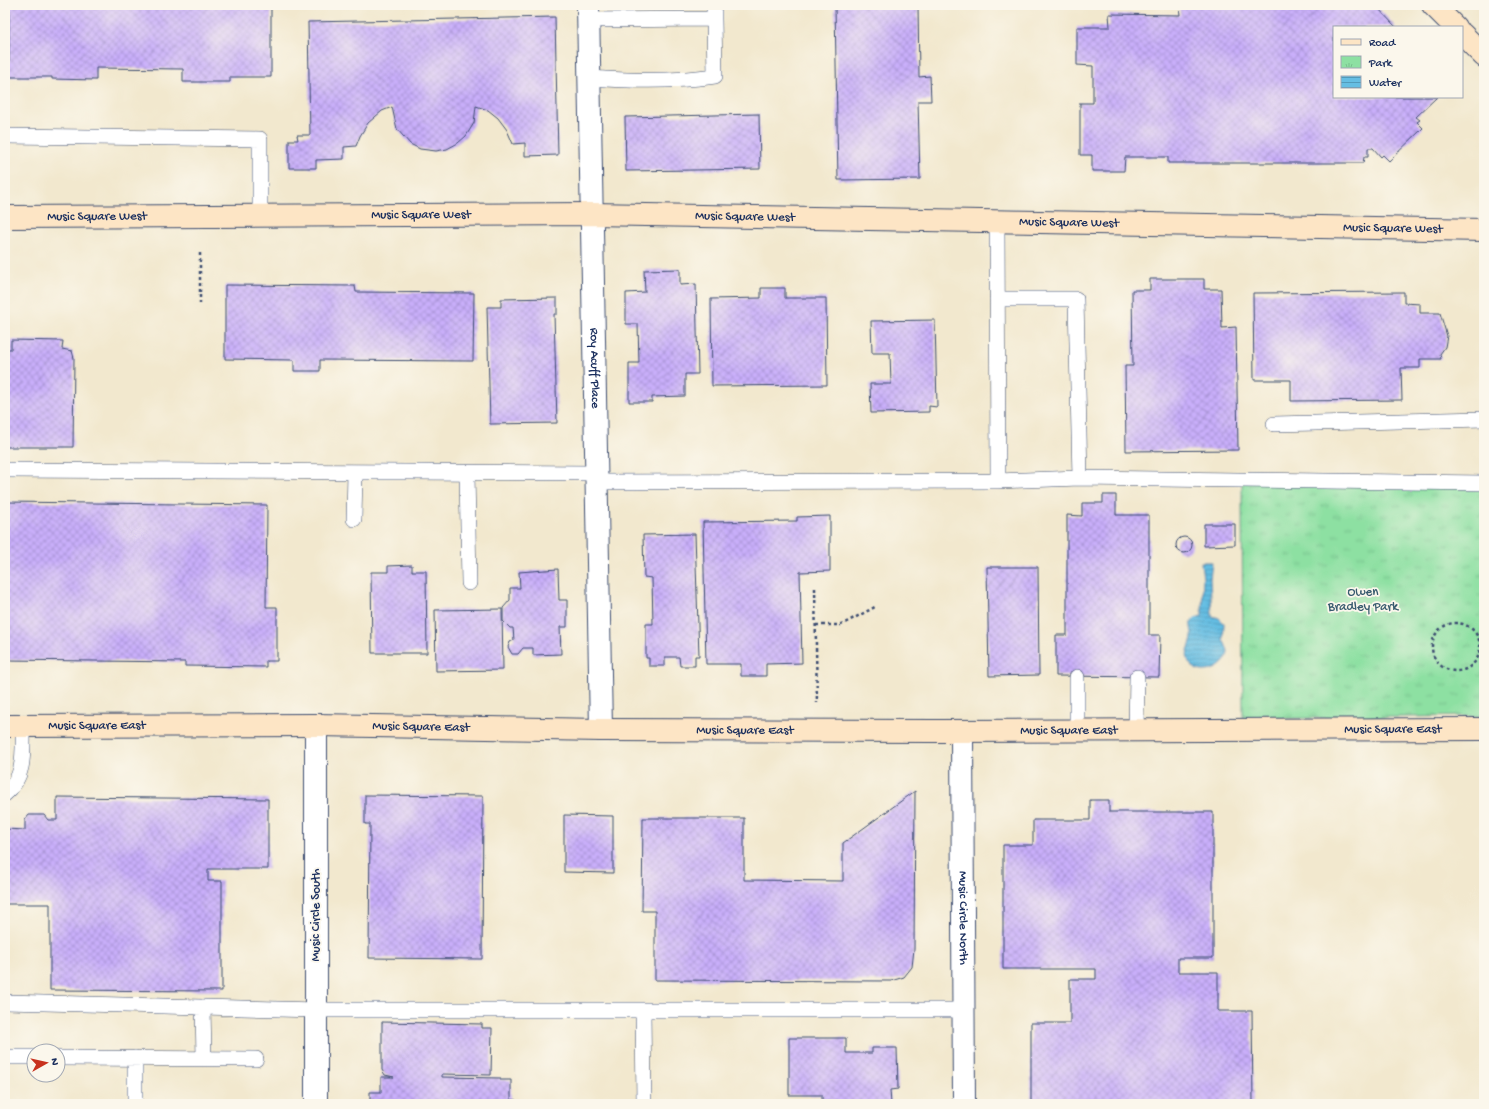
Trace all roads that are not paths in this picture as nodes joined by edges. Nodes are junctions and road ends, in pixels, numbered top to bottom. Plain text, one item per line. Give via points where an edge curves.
1 (1433, 5) edge
2 (588, 12) edge
3 (714, 12) edge
4 (1454, 26) edge
5 (1463, 35) edge
6 (1484, 56) edge
7 (590, 78) junction
8 (5, 136) edge
9 (592, 214) junction
10 (260, 216) junction
11 (5, 217) edge
12 (997, 220) junction
13 (1484, 230) edge
14 (997, 299) junction
15 (1484, 419) edge
16 (1274, 424) dead end
17 (5, 470) edge
18 (355, 472) junction
19 (467, 472) junction
20 (597, 477) junction
21 (1080, 478) junction
22 (998, 481) junction
23 (1484, 483) edge
24 (354, 519) dead end
25 (469, 583) dead end
26 (1077, 676) dead end
27 (1137, 677) dead end
28 (316, 725) junction
29 (14, 726) edge
30 (1484, 729) edge
31 (601, 730) junction
32 (1136, 730) junction
33 (962, 731) junction
34 (1077, 731) junction
35 (5, 794) edge
36 (5, 1002) edge
37 (204, 1007) junction
38 (316, 1010) junction
39 (643, 1010) junction
40 (963, 1010) junction
41 (5, 1057) edge
42 (26, 1057) edge
43 (66, 1058) edge
44 (135, 1058) junction
45 (204, 1058) junction
46 (256, 1059) dead end
47 (135, 1104) edge
48 (316, 1104) edge
49 (644, 1104) edge
50 (964, 1104) edge

1 - 4 main road
2 - 3 lane
2 - 7 street, Roy Acuff Place
3 - 7 lane via 715,76 693,79
5 - 6 main road
7 - 9 street, Roy Acuff Place
8 - 10 lane via 260,138
9 - 10 main road, Music Square West
9 - 12 main road, Music Square West
9 - 20 street, Roy Acuff Place
10 - 11 main road, Music Square West
12 - 13 main road, Music Square West
12 - 14 lane
14 - 21 lane via 1076,299
14 - 22 lane
15 - 16 lane
17 - 18 lane
18 - 19 lane
18 - 24 lane
19 - 20 lane
19 - 25 lane
20 - 22 lane
20 - 31 street, Roy Acuff Place
21 - 22 lane
21 - 23 lane
26 - 34 lane
27 - 32 lane
28 - 29 main road, Music Square East
28 - 31 main road, Music Square East
28 - 38 street, Music Circle South
29 - 35 lane via 23,758 20,775
30 - 32 main road, Music Square East
31 - 33 main road, Music Square East
32 - 34 main road, Music Square East
33 - 34 main road, Music Square East
33 - 40 street, Music Circle North
36 - 37 lane
37 - 38 lane
37 - 45 lane
38 - 39 lane
38 - 48 street, Music Circle South
39 - 40 lane
39 - 49 lane
40 - 50 street, Music Circle North
41 - 42 lane
43 - 44 lane
44 - 45 lane
44 - 47 lane
45 - 46 lane

